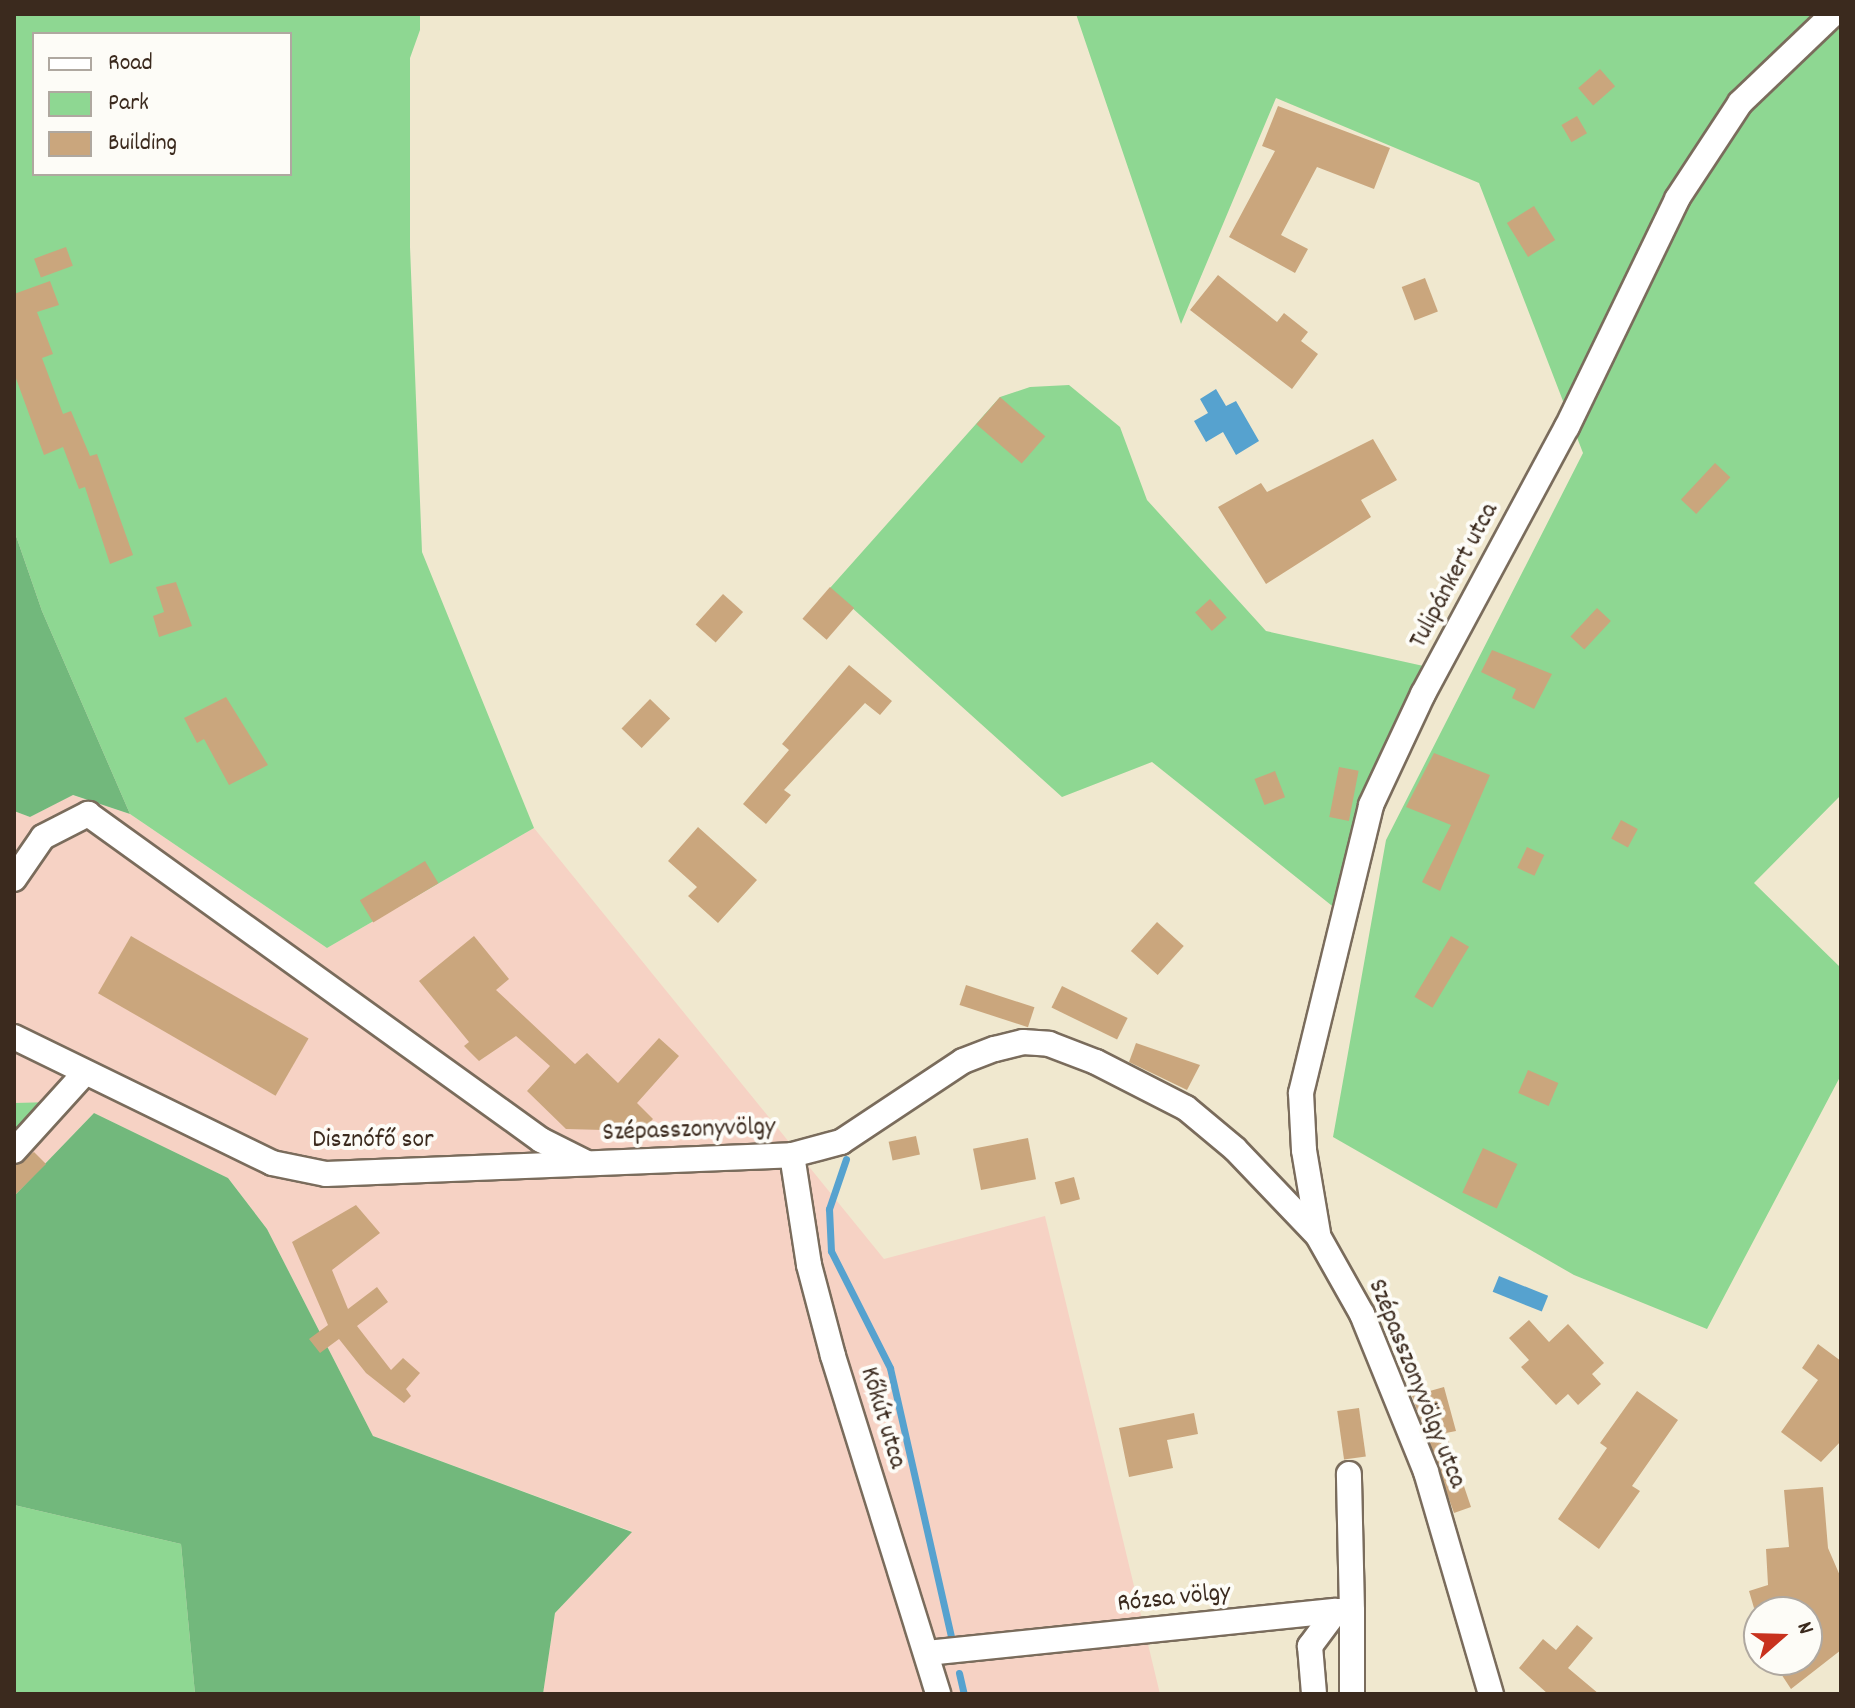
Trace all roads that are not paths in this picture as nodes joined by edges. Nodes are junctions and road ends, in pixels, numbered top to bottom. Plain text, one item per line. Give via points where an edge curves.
1 (1833, 14) edge
2 (14, 879) edge
3 (14, 1037) edge
4 (83, 1075) junction
5 (14, 1151) edge
6 (792, 1155) junction
7 (587, 1163) junction
8 (1318, 1236) junction
9 (1349, 1474) dead end
10 (1344, 1611) junction
11 (927, 1653) junction
12 (938, 1694) edge
13 (1314, 1694) edge
14 (1352, 1694) edge
15 (1491, 1694) edge

1 - 8 street, Tulipánkert utca via 1740,103 1677,199 1567,427 1423,694 1371,805 1301,1093
2 - 7 street via 43,837 88,814 541,1140
3 - 4 street
4 - 5 street
4 - 7 street, Disznófő sor via 272,1163 326,1174
6 - 7 street, Szépasszonyvölgy
6 - 8 street, Szépasszonyvölgy utca via 841,1142 963,1061 1023,1042 1049,1044 1186,1108 1235,1149
6 - 11 street, Kőkút utca via 809,1265 833,1356
8 - 15 street, Szépasszonyvölgy utca via 1362,1314 1426,1472
9 - 10 street
10 - 11 street, Rózsa völgy
10 - 13 street via 1310,1646
10 - 14 street
11 - 12 street, Kőkút utca

